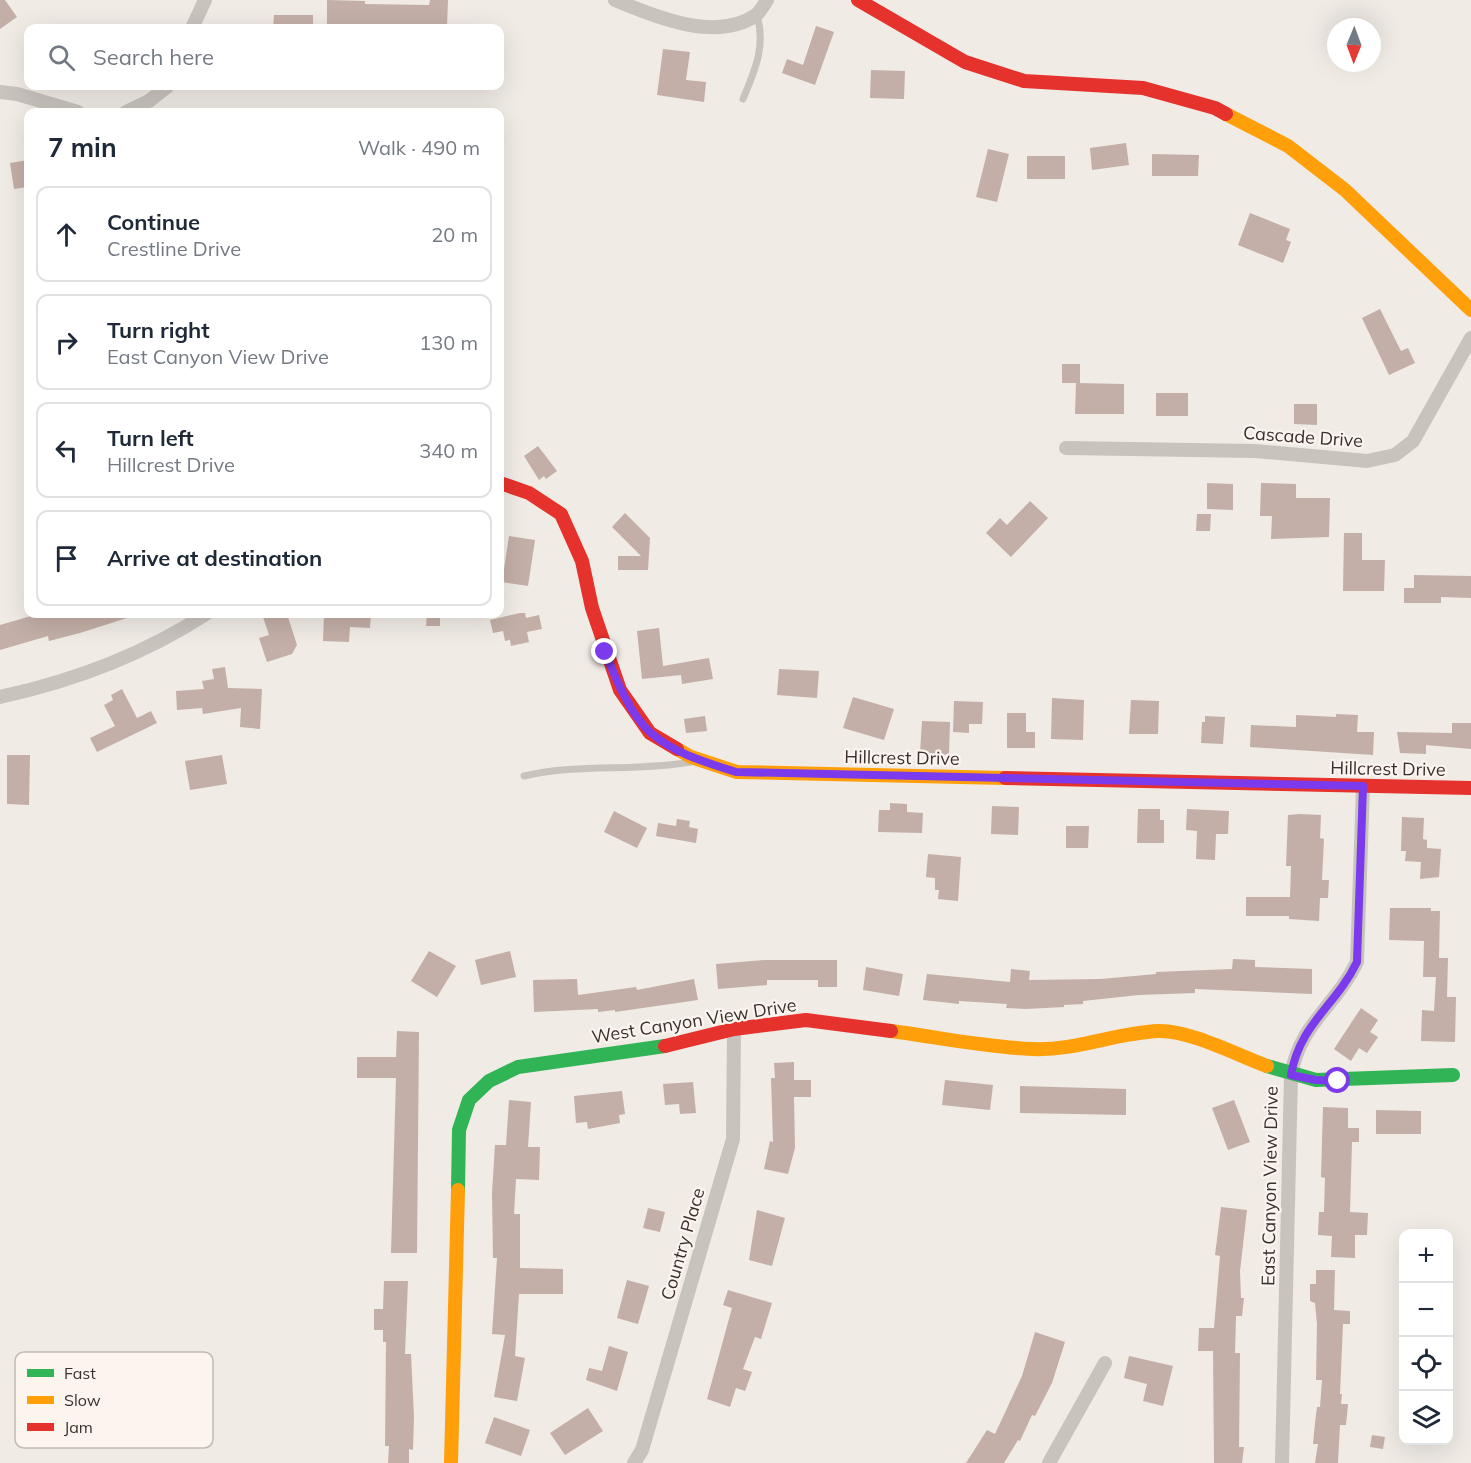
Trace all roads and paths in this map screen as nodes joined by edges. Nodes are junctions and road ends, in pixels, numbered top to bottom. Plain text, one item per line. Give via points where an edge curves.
1 (205, 0) edge
2 (615, 0) edge
3 (767, 0) edge
4 (858, 0) edge
5 (757, 15) junction
6 (194, 24) edge
7 (163, 90) edge
8 (0, 92) edge
9 (743, 99) dead end
10 (64, 108) edge
11 (134, 108) edge
12 (1471, 310) edge
13 (1471, 338) edge
14 (1066, 448) dead end
15 (504, 484) edge
16 (200, 618) edge
17 (0, 698) edge
18 (699, 760) junction
19 (524, 776) dead end
20 (1363, 786) junction
21 (1471, 788) edge
22 (734, 1029) junction
23 (1291, 1075) junction
24 (1453, 1075) dead end
25 (1105, 1363) dead end
26 (451, 1463) edge
27 (634, 1463) edge
28 (1049, 1463) edge
29 (1282, 1463) edge

1 - 6 street
2 - 5 street via 674,22 712,27
3 - 5 street
4 - 12 street via 965,62 1024,81 1143,88 1215,108 1288,146 1345,190
5 - 9 lane via 761,28 760,56
7 - 11 street
8 - 10 street
13 - 14 street, Cascade Drive via 1413,441 1395,455 1367,461 1255,451
15 - 18 street, Hillcrest Drive via 529,493 561,514 582,561 620,690 650,733
16 - 17 street via 106,668
18 - 19 lane via 643,768 549,770
18 - 20 street, Hillcrest Drive via 736,772
20 - 21 street, Hillcrest Drive
20 - 23 street, East Canyon View Drive via 1357,962 1295,1052
22 - 23 street, West Canyon View Drive via 806,1020 1032,1049 1071,1047 1160,1031 1190,1036
22 - 26 street, West Canyon View Drive via 669,1045 518,1066 489,1081 469,1100 459,1130
22 - 27 street, Country Place via 732,1139 642,1450
23 - 24 street, West Canyon View Drive via 1338,1081
23 - 29 street, East Canyon View Drive
25 - 28 street

